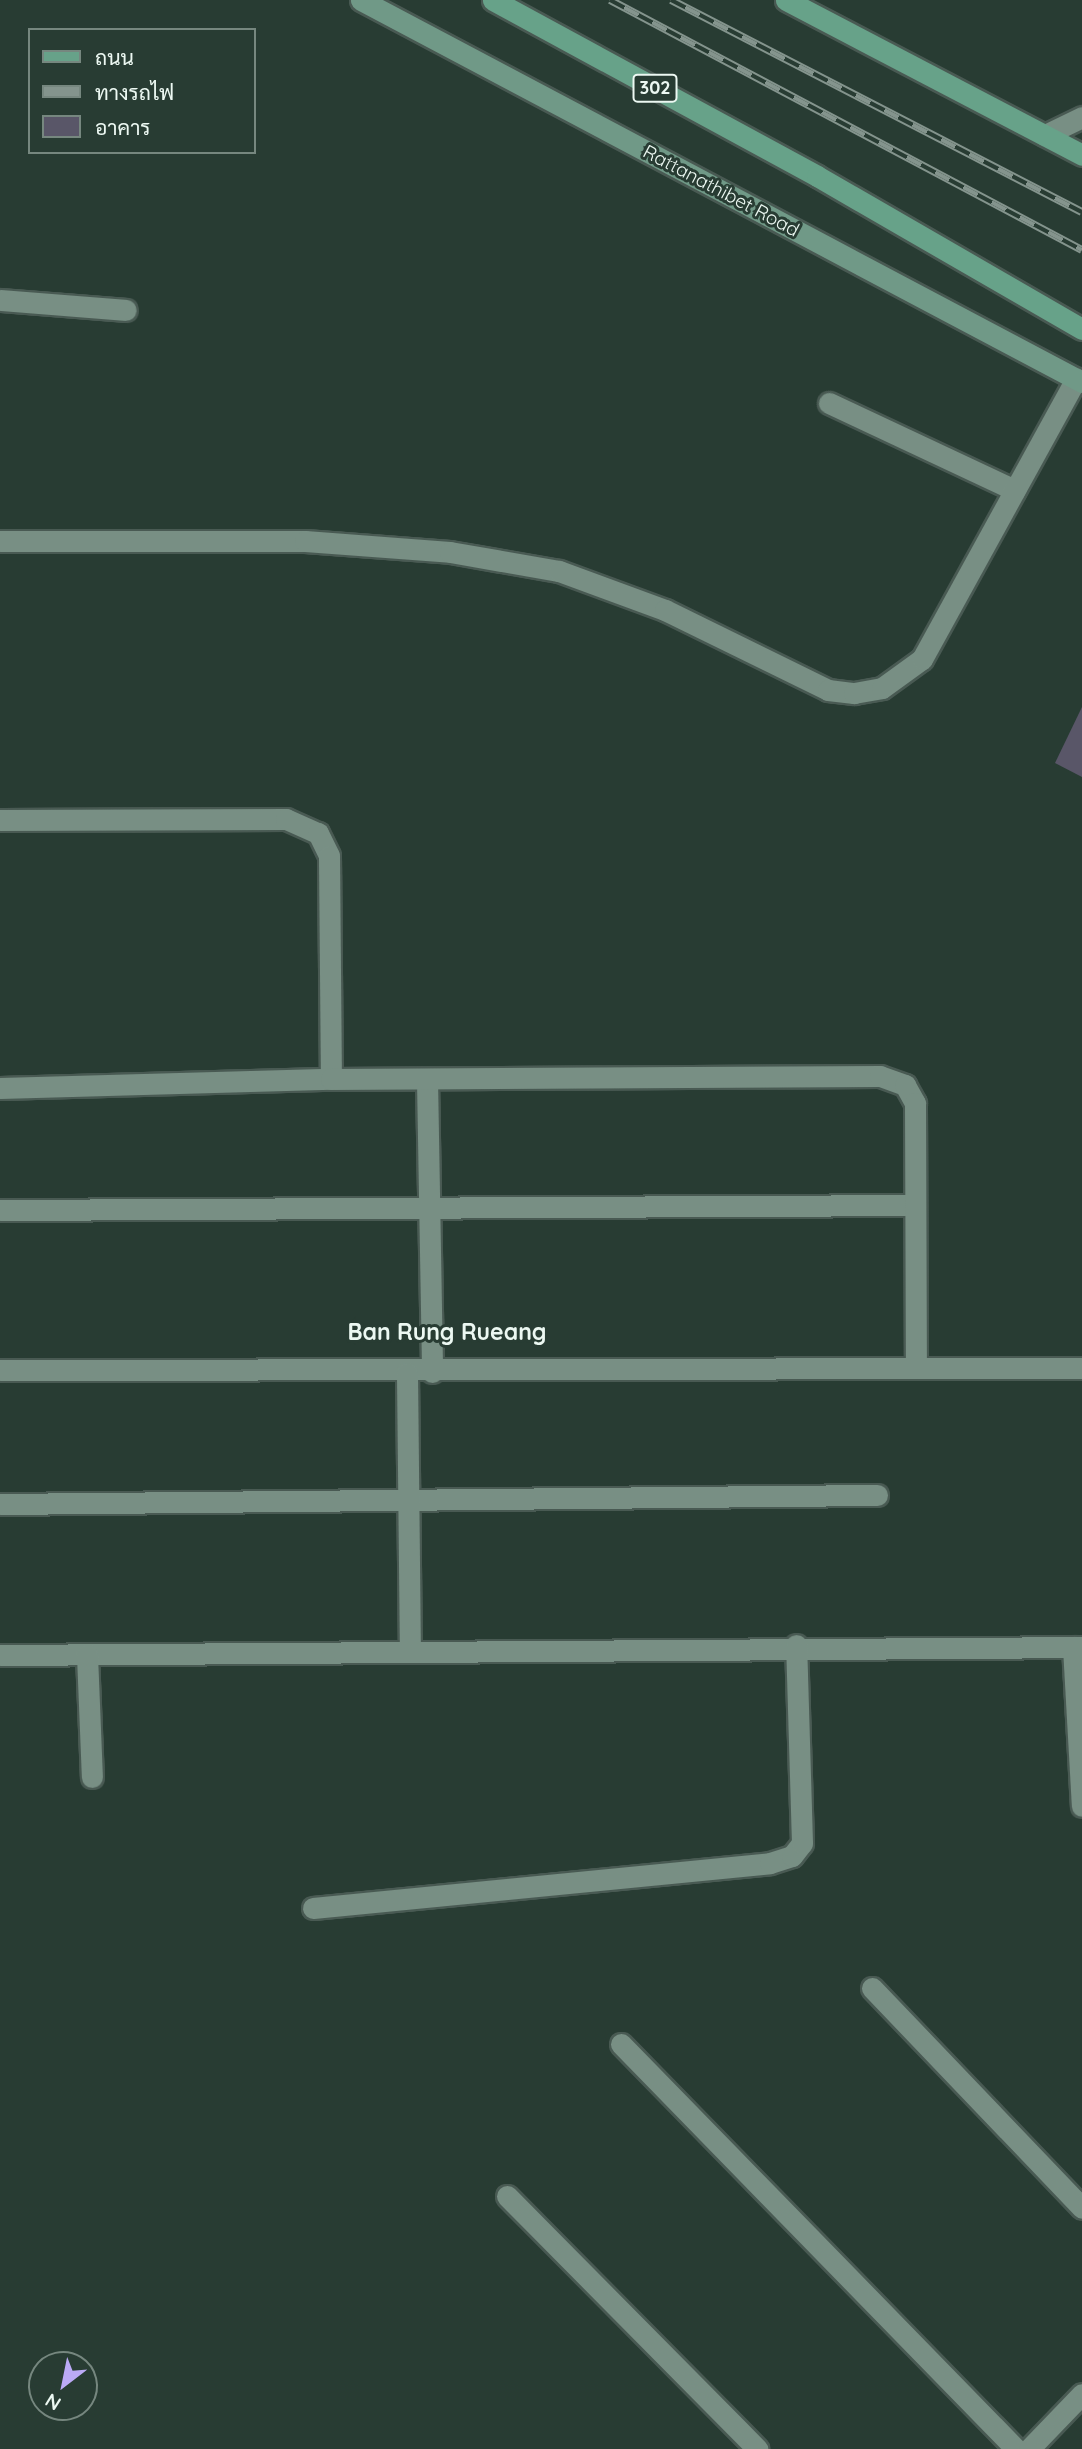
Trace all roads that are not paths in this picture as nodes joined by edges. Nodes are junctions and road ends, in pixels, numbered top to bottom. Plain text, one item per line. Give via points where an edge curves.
1 (361, 0) edge
2 (494, 0) edge
3 (786, 0) edge
4 (1082, 117) edge
5 (1045, 135) junction
6 (1082, 155) edge
7 (0, 300) edge
8 (126, 310) dead end
9 (1082, 329) edge
10 (1079, 381) edge
11 (829, 402) dead end
12 (1015, 490) junction
13 (0, 541) edge
14 (0, 820) edge
15 (331, 1079) junction
16 (427, 1079) junction
17 (0, 1088) edge
18 (430, 1205) junction
19 (915, 1205) junction
20 (0, 1210) edge
21 (916, 1368) junction
22 (1082, 1368) edge
23 (0, 1370) edge
24 (432, 1372) junction
25 (407, 1373) junction
26 (877, 1495) dead end
27 (408, 1502) junction
28 (0, 1504) edge
29 (796, 1646) junction
30 (1078, 1647) edge
31 (410, 1649) junction
32 (0, 1655) edge
33 (87, 1655) junction
34 (92, 1777) dead end
35 (1082, 1806) edge
36 (313, 1908) dead end
37 (872, 1988) dead end
38 (621, 2043) dead end
39 (507, 2196) dead end
40 (1082, 2208) edge
41 (1082, 2394) edge
42 (757, 2449) edge
43 (1016, 2449) edge
44 (1029, 2449) edge

1 - 10 main road, Rattanathibet Road
2 - 9 main road, 302 via 817,176
3 - 5 main road
4 - 5 street
5 - 6 main road
7 - 8 street
10 - 12 street
11 - 12 street
12 - 13 street via 922,659 882,688 854,693 828,691 665,610 571,576 477,556 305,541
14 - 15 street via 286,820 318,832 330,856
15 - 16 street
15 - 17 street
16 - 18 street
16 - 19 street via 880,1076 905,1085 915,1102
18 - 19 street
18 - 20 street
18 - 24 street
19 - 21 street
21 - 22 street
21 - 24 street
23 - 25 street
24 - 25 street
25 - 27 street
26 - 27 street
27 - 28 street
27 - 31 street
29 - 30 street
29 - 31 street
29 - 36 street via 802,1843 792,1856 770,1863
30 - 35 street
31 - 33 street
32 - 33 street
33 - 34 street
37 - 40 street
38 - 43 street
39 - 42 street
41 - 44 street

